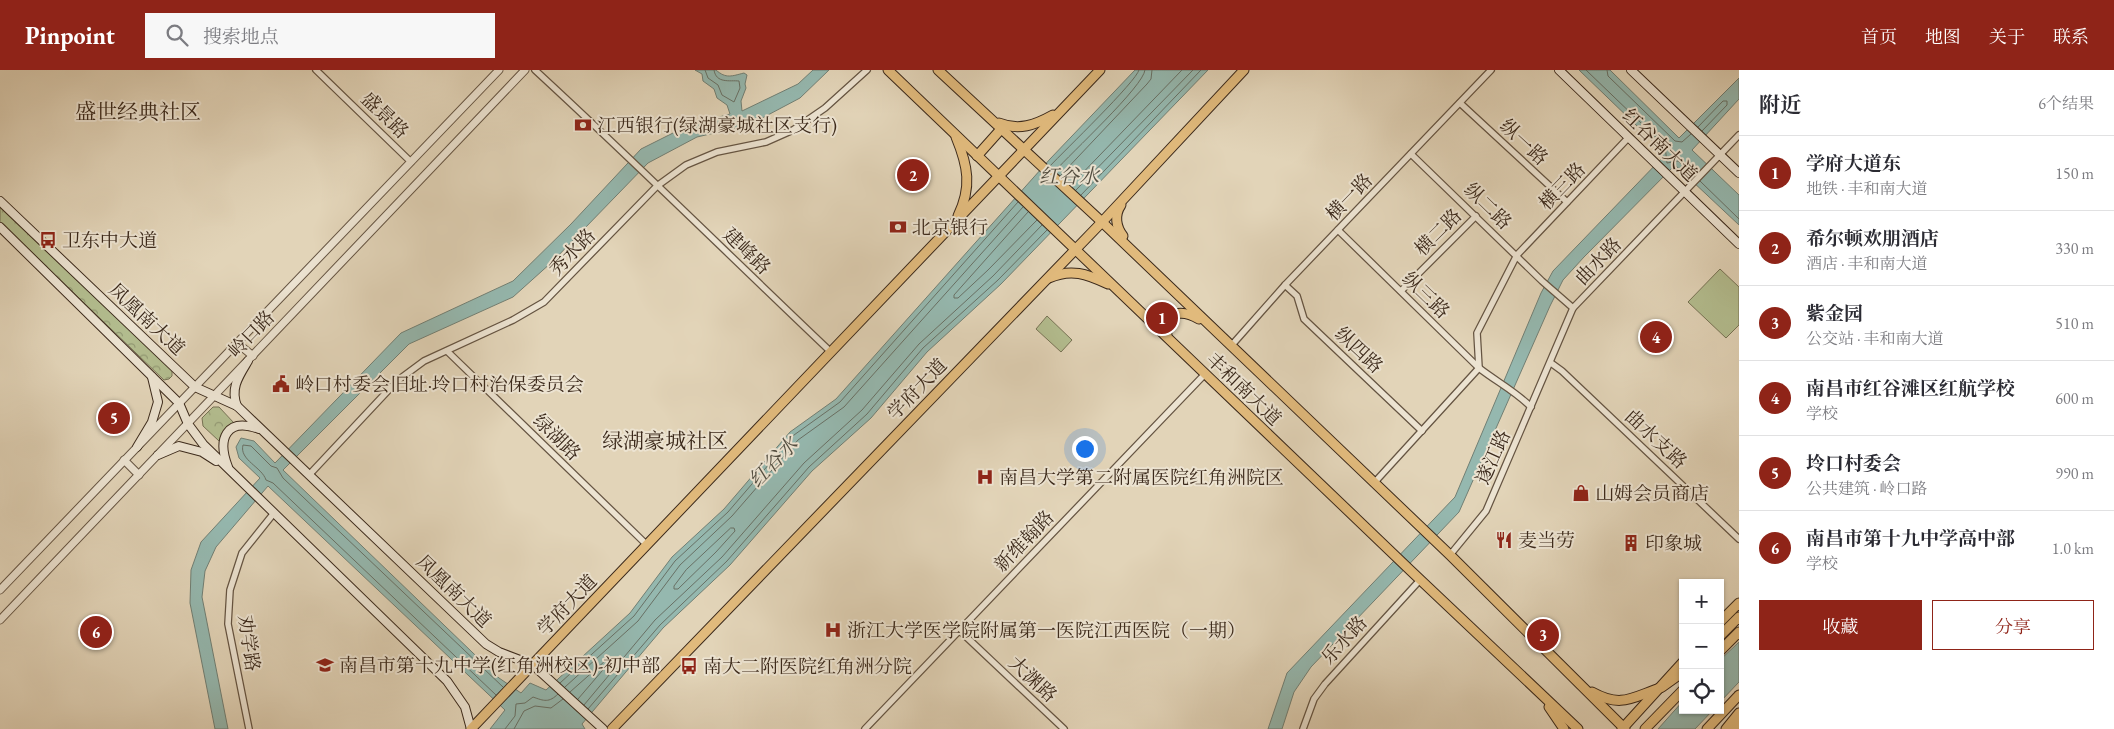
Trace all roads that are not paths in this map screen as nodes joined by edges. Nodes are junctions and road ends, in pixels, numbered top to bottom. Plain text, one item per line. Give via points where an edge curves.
1 (316, 70) edge
2 (498, 70) edge
3 (525, 70) edge
4 (534, 70) edge
5 (867, 70) edge
6 (888, 70) edge
7 (938, 70) edge
8 (1100, 70) edge
9 (1244, 70) edge
10 (1491, 70) edge
11 (1559, 70) edge
12 (1631, 70) edge
13 (1460, 103) junction
14 (1062, 110) junction
15 (994, 122) junction
16 (1002, 128) junction
17 (954, 133) junction
18 (1739, 135) edge
19 (1629, 137) junction
20 (1028, 152) junction
21 (1411, 154) junction
22 (1720, 155) junction
23 (978, 156) junction
24 (411, 162) junction
25 (1739, 173) edge
26 (999, 176) junction
27 (657, 186) junction
28 (1685, 191) junction
29 (1130, 192) junction
30 (0, 201) edge
31 (1567, 202) junction
32 (1476, 216) junction
33 (956, 221) junction
34 (1102, 222) junction
35 (0, 227) edge
36 (1338, 230) junction
37 (1739, 244) edge
38 (1074, 249) junction
39 (1517, 255) junction
40 (1138, 256) junction
41 (1044, 280) junction
42 (1285, 285) junction
43 (1115, 288) junction
44 (1401, 291) junction
45 (1573, 308) junction
46 (1210, 326) junction
47 (237, 343) junction
48 (1231, 346) junction
49 (447, 351) junction
50 (831, 352) junction
51 (1184, 353) junction
52 (250, 359) junction
53 (1551, 363) junction
54 (1479, 368) junction
55 (1205, 374) junction
56 (152, 377) junction
57 (195, 386) junction
58 (215, 396) junction
59 (179, 403) junction
60 (237, 406) junction
61 (1531, 408) junction
62 (188, 424) junction
63 (263, 431) junction
64 (1422, 431) junction
65 (137, 447) junction
66 (158, 456) junction
67 (124, 460) junction
68 (228, 468) junction
69 (139, 475) junction
70 (309, 475) junction
71 (1374, 482) junction
72 (274, 513) junction
73 (1739, 539) edge
74 (647, 545) junction
75 (1450, 555) junction
76 (1420, 580) junction
77 (0, 590) edge
78 (1739, 603) edge
79 (1739, 617) edge
80 (1724, 618) edge
81 (0, 620) edge
82 (959, 630) junction
83 (1724, 632) edge
84 (1739, 632) edge
85 (1724, 647) edge
86 (533, 664) junction
87 (1679, 667) edge
88 (1679, 675) edge
89 (1662, 687) junction
90 (1584, 688) junction
91 (1540, 692) junction
92 (1679, 694) edge
93 (1739, 695) edge
94 (1739, 713) edge
95 (1739, 723) edge
96 (249, 729) edge
97 (471, 729) edge
98 (602, 729) edge
99 (612, 729) edge
100 (865, 729) edge
101 (1064, 729) edge
102 (1303, 729) edge
103 (1564, 729) edge
104 (1578, 729) edge
105 (1624, 729) edge
106 (1645, 729) edge
107 (1707, 729) edge
108 (1726, 729) edge
109 (1732, 729) edge

1 - 24 street, 盛景路
2 - 24 street, 岭口路
3 - 52 street, 岭口路
4 - 27 street, 建峰路
5 - 27 street, 秀水路 via 825,108 793,130 766,142 717,152 686,165
6 - 17 main road, 丰和南大道
7 - 15 main road, 丰和南大道
8 - 14 main road, 学府大道
9 - 29 main road, 学府大道
10 - 13 street, 横一路
11 - 19 main road, 红谷南大道
12 - 22 main road, 红谷南大道
13 - 21 street, 横一路
13 - 31 street, 纵一路
14 - 15 main road via 1023,127
14 - 20 main road, 学府大道
15 - 16 main road, 丰和南大道
16 - 20 main road, 丰和南大道
16 - 23 main road
17 - 23 main road, 丰和南大道
17 - 33 main road via 967,175 966,194
18 - 22 street, 曲水路
19 - 28 main road, 红谷南大道
19 - 31 street, 横三路
20 - 26 main road, 学府大道
20 - 34 main road, 丰和南大道
21 - 32 street, 纵二路
21 - 36 street, 横一路
22 - 25 main road, 红谷南大道
22 - 28 street, 曲水路
23 - 26 main road, 丰和南大道
24 - 47 street, 岭口路
26 - 33 main road, 学府大道
26 - 38 main road, 丰和南大道
27 - 49 street, 秀水路 via 544,302
27 - 50 street, 建峰路
28 - 37 main road, 红谷南大道
28 - 45 street, 曲水路
29 - 34 main road, 学府大道
29 - 40 main road via 1116,218 1118,230
30 - 57 main road, 凤凰南大道
31 - 39 street, 横三路
32 - 39 street, 纵二路
32 - 44 street, 横二路
33 - 50 main road, 学府大道
34 - 38 main road, 学府大道
34 - 40 main road, 丰和南大道
35 - 56 main road, 凤凰南大道
36 - 42 street, 横一路
36 - 44 street, 纵三路
38 - 41 main road, 学府大道
38 - 43 main road, 丰和南大道
39 - 45 street, 纵二路
39 - 54 street, 横三路 via 1477,333
40 - 46 main road, 丰和南大道
41 - 43 main road via 1062,272 1075,273 1091,276
41 - 99 main road, 学府大道
42 - 48 street, 横一路
42 - 64 street, 纵四路 via 1297,296 1304,319
43 - 51 main road, 丰和南大道
44 - 54 street, 纵三路
45 - 53 street, 曲水路
46 - 48 main road, 丰和南大道
46 - 51 main road via 1192,315 1171,314 1166,318 1163,330
47 - 52 street
47 - 57 street, 岭口路
48 - 71 main road, 丰和南大道
49 - 70 street, 秀水路 via 424,360 397,381
49 - 74 street, 绿湖路
50 - 74 main road, 学府大道
51 - 55 main road, 丰和南大道
52 - 58 street, 岭口路
52 - 60 main road via 233,390
53 - 61 street, 遂江路
53 - 73 street, 曲水支路
54 - 61 street, 纵三路 via 1516,393
54 - 64 street
55 - 76 main road, 丰和南大道
55 - 82 street, 新维翰路
56 - 59 main road, 凤凰南大道
56 - 65 main road via 158,402 152,422
57 - 58 main road, 凤凰南大道
57 - 59 street, 岭口路
58 - 60 main road, 凤凰南大道
58 - 62 street, 岭口路
59 - 62 main road, 凤凰南大道
59 - 65 street, 岭口路
60 - 63 main road, 凤凰南大道
61 - 75 street, 遂江路 via 1486,511
62 - 66 street, 岭口路
62 - 68 main road, 凤凰南大道
63 - 68 main road via 246,424 229,430 222,444
63 - 70 main road, 凤凰南大道
64 - 71 street
65 - 67 street, 岭口路
66 - 68 main road via 179,446 202,452
66 - 69 street, 岭口路
67 - 69 street
67 - 77 street, 岭口路
68 - 72 main road, 凤凰南大道
69 - 81 street, 岭口路
70 - 86 main road, 凤凰南大道 via 486,644
71 - 75 main road, 丰和南大道
72 - 96 street, 劝学路 via 242,553 230,590 228,624
72 - 97 main road via 447,681 465,707
74 - 86 main road, 学府大道
75 - 90 main road, 丰和南大道
76 - 91 main road, 丰和南大道
76 - 102 street, 乐水路 via 1325,684 1314,699
78 - 80 main road
79 - 83 main road
82 - 100 street, 新维翰路
82 - 101 street, 大渊路
84 - 85 main road
86 - 97 main road, 学府大道
86 - 98 main road, 凤凰南大道
87 - 89 main road
88 - 89 main road
89 - 90 main road via 1621,702 1608,700
89 - 105 main road
90 - 105 main road, 丰和南大道
91 - 103 main road
91 - 104 main road, 丰和南大道
92 - 106 main road
93 - 107 main road
94 - 108 main road
95 - 109 main road

